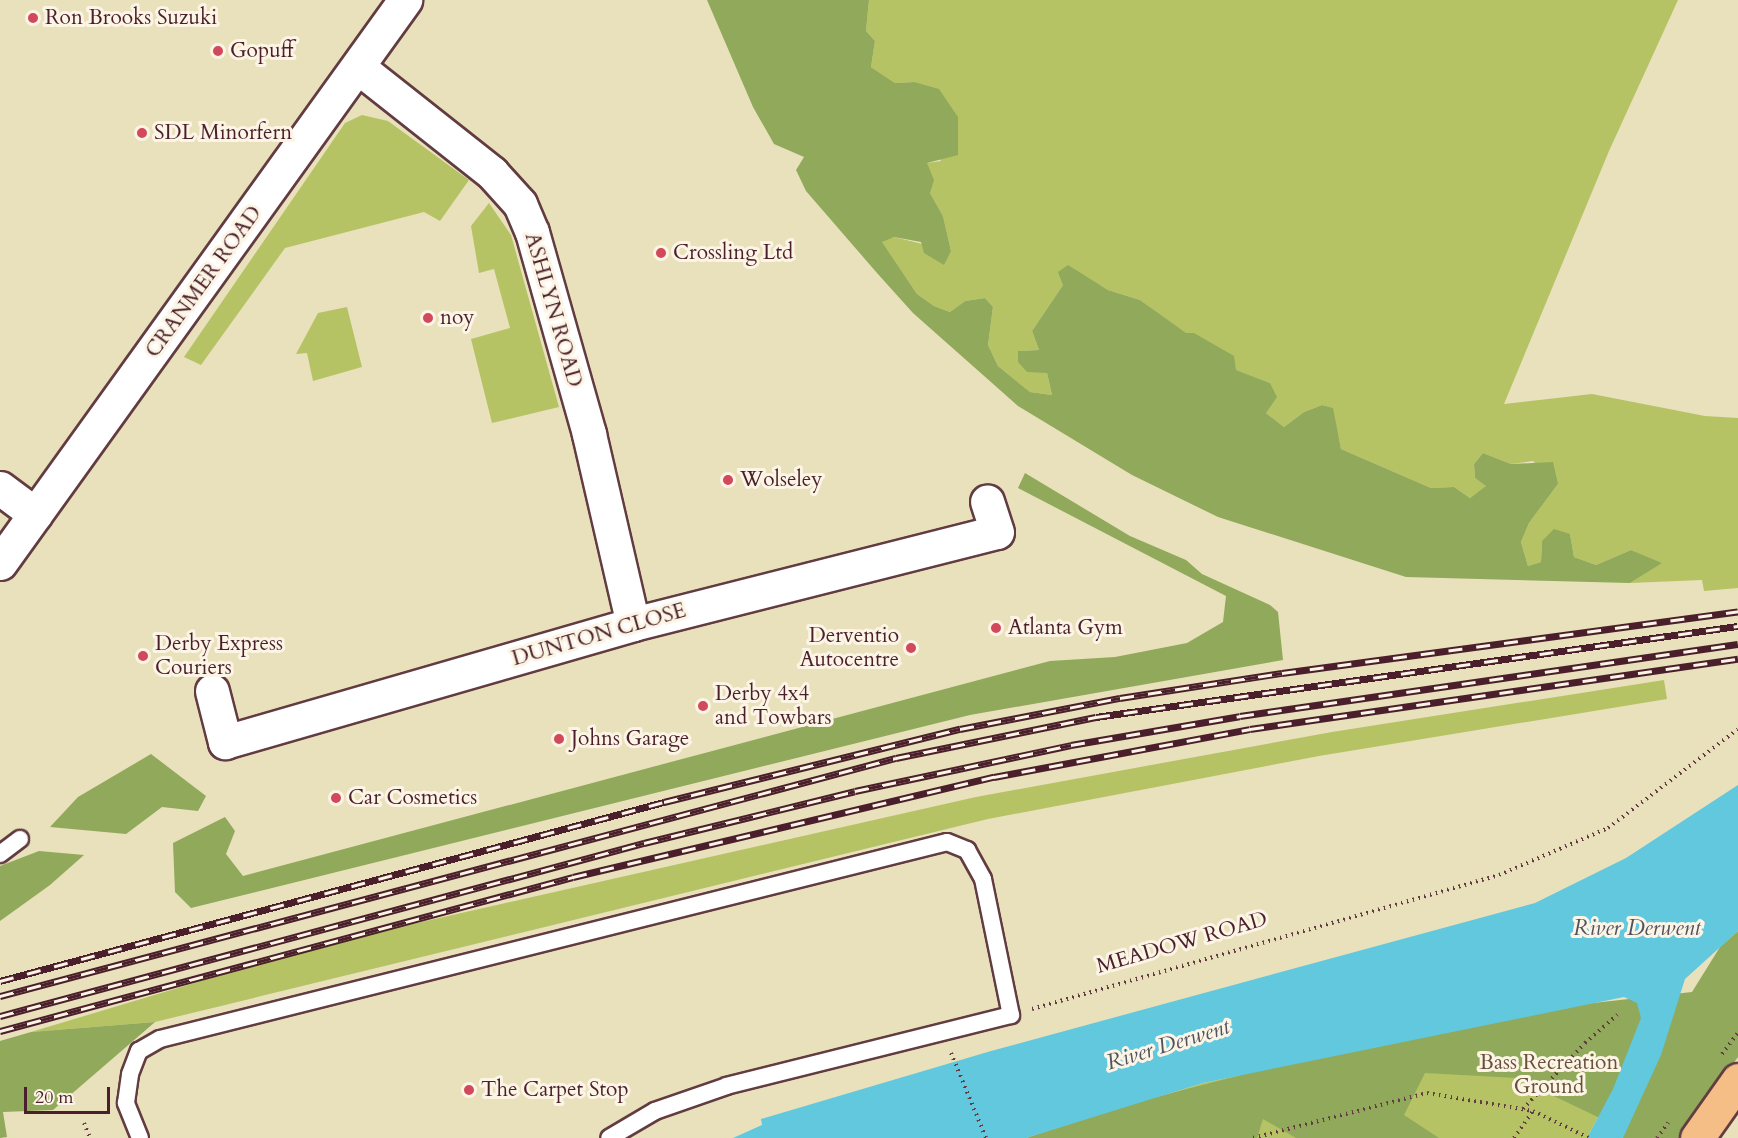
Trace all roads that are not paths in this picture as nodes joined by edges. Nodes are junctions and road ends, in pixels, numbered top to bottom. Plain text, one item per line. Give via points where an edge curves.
1 (405, 0) edge
2 (358, 67) junction
3 (0, 488) edge
4 (987, 502) dead end
5 (35, 514) junction
6 (0, 563) edge
7 (633, 624) junction
8 (212, 691) dead end
9 (20, 839) dead end
10 (0, 854) edge
11 (1738, 1080) edge
12 (140, 1138) edge
13 (609, 1138) edge
14 (1697, 1138) edge

1 - 2 street, CRANMER ROAD
2 - 5 street, CRANMER ROAD
2 - 7 street, ASHLYN ROAD via 492,172 520,204 532,232 589,434
3 - 5 street
4 - 7 street, DUNTON CLOSE via 997,532
5 - 6 street, CRANMER ROAD
7 - 8 street, DUNTON CLOSE via 225,742
9 - 10 lane
11 - 14 main road
12 - 13 lane via 126,1103 130,1074 139,1051 160,1039 947,842 967,850 983,879 1011,1015 727,1086 655,1111

